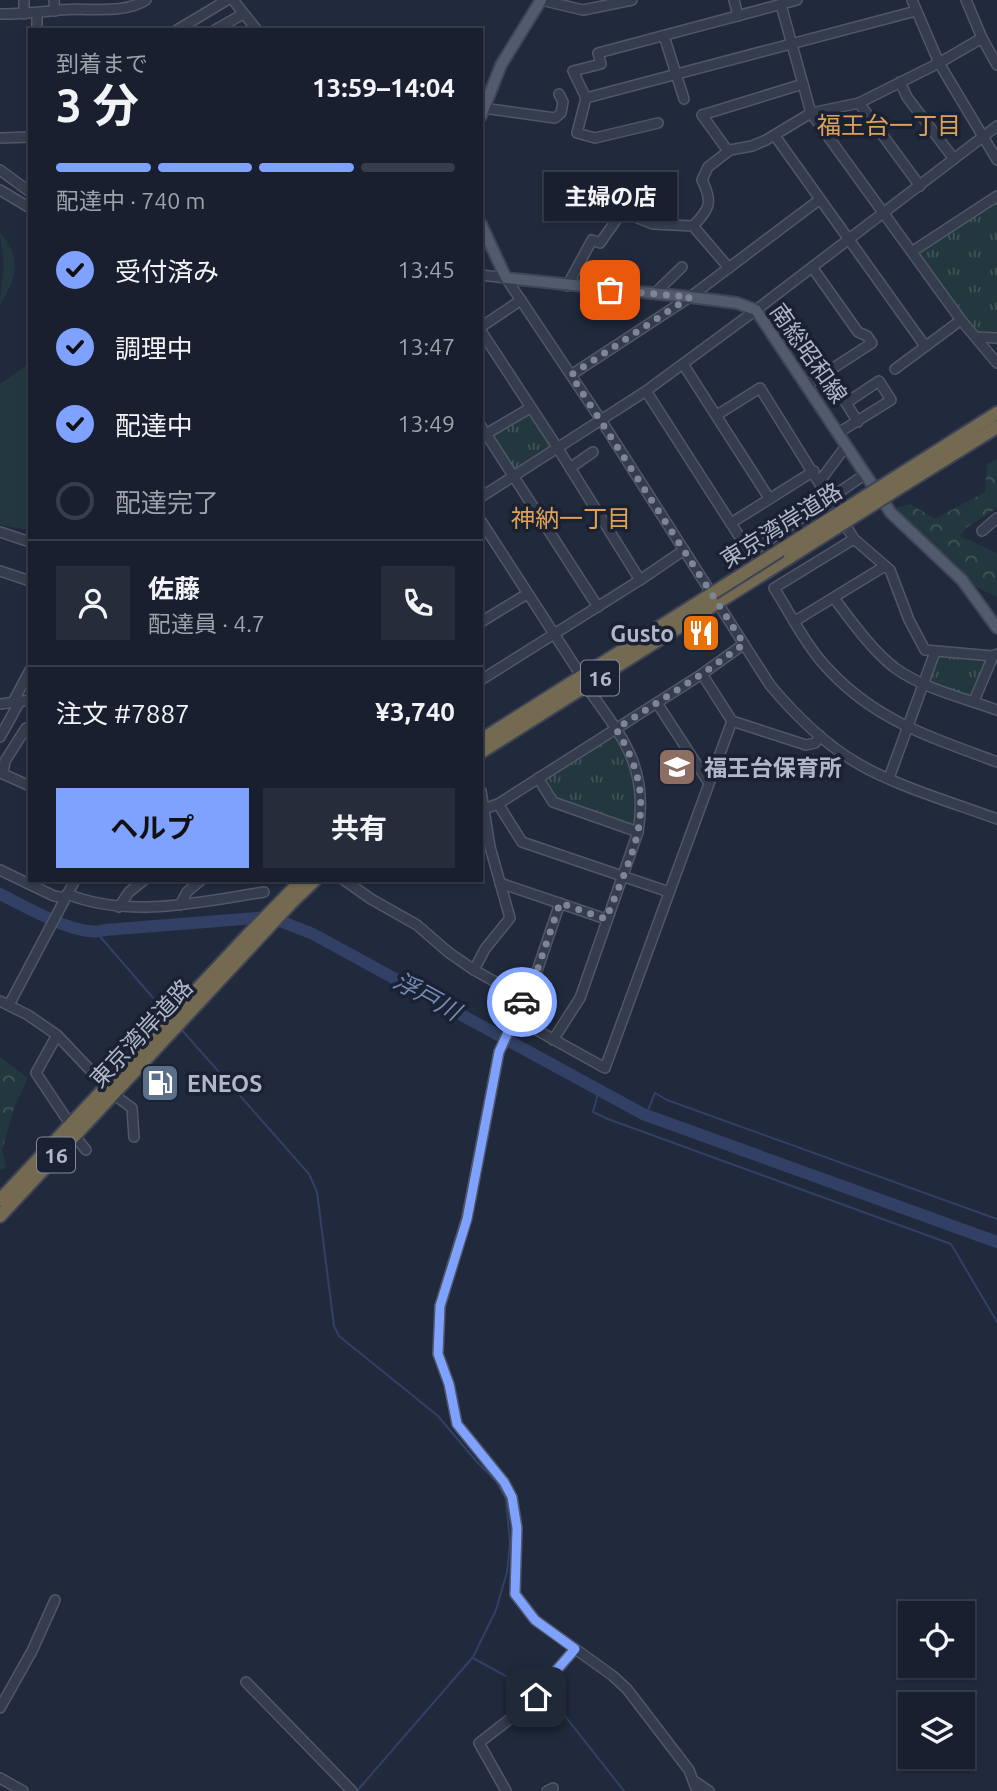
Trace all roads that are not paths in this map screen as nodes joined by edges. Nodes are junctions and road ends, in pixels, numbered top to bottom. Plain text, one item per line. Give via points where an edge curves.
1 (24, 0) edge
2 (54, 0) edge
3 (146, 0) edge
4 (227, 0) edge
5 (233, 0) edge
6 (541, 0) edge
7 (632, 0) edge
8 (734, 0) edge
9 (797, 0) edge
10 (912, 0) edge
11 (966, 0) edge
12 (127, 4) edge
13 (781, 5) junction
14 (55, 11) junction
15 (916, 11) junction
16 (0, 14) edge
17 (37, 14) junction
18 (243, 14) junction
19 (24, 15) junction
20 (738, 16) junction
21 (37, 28) edge
22 (180, 28) edge
23 (218, 28) edge
24 (255, 28) edge
25 (664, 36) junction
26 (982, 38) junction
27 (792, 46) junction
28 (939, 63) junction
29 (997, 65) edge
30 (678, 75) junction
31 (900, 82) junction
32 (803, 84) junction
33 (559, 94) dead end
34 (586, 98) junction
35 (684, 99) dead end
36 (859, 103) junction
37 (483, 110) edge
38 (483, 112) edge
39 (811, 113) junction
40 (658, 123) dead end
41 (997, 126) edge
42 (775, 136) junction
43 (983, 136) junction
44 (28, 137) edge
45 (0, 138) edge
46 (728, 151) junction
47 (954, 159) junction
48 (997, 160) edge
49 (0, 170) edge
50 (919, 186) junction
51 (0, 190) edge
52 (28, 191) edge
53 (997, 196) edge
54 (819, 200) junction
55 (28, 207) edge
56 (884, 212) junction
57 (693, 226) junction
58 (483, 228) edge
59 (848, 240) junction
60 (913, 251) junction
61 (682, 267) dead end
62 (813, 267) junction
63 (729, 268) junction
64 (483, 275) edge
65 (506, 278) junction
66 (567, 286) junction
67 (654, 294) junction
68 (690, 297) junction
69 (521, 300) junction
70 (756, 310) junction
71 (961, 320) junction
72 (483, 328) edge
73 (483, 332) edge
74 (976, 337) junction
75 (997, 338) edge
76 (925, 346) junction
77 (997, 363) edge
78 (683, 364) junction
79 (895, 369) dead end
80 (571, 375) junction
81 (807, 385) junction
82 (646, 391) junction
83 (530, 408) junction
84 (997, 413) edge
85 (717, 415) junction
86 (601, 420) junction
87 (858, 422) junction
88 (997, 427) edge
89 (483, 432) edge
90 (838, 433) junction
91 (846, 446) junction
92 (557, 447) junction
93 (593, 452) dead end
94 (570, 468) junction
95 (814, 471) junction
96 (514, 475) junction
97 (864, 475) junction
98 (820, 481) junction
99 (896, 483) junction
100 (483, 496) edge
101 (769, 498) junction
102 (830, 500) junction
103 (731, 523) junction
104 (995, 523) edge
105 (483, 524) edge
106 (982, 531) dead end
107 (1, 534) edge
108 (855, 539) junction
109 (28, 541) edge
110 (684, 550) junction
111 (886, 566) junction
112 (0, 571) edge
113 (28, 580) edge
114 (640, 580) junction
115 (527, 594) junction
116 (716, 598) junction
117 (834, 598) junction
118 (598, 607) junction
119 (483, 621) edge
120 (795, 621) junction
121 (997, 628) edge
122 (554, 635) junction
123 (744, 644) junction
124 (935, 652) junction
125 (995, 655) edge
126 (702, 674) junction
127 (28, 677) edge
128 (483, 679) edge
129 (584, 681) junction
130 (925, 684) junction
131 (21, 701) edge
132 (974, 701) junction
133 (657, 703) junction
134 (0, 704) edge
135 (997, 710) edge
136 (732, 721) junction
137 (28, 728) edge
138 (616, 729) junction
139 (908, 729) junction
140 (820, 736) junction
141 (0, 737) edge
142 (483, 739) edge
143 (483, 751) edge
144 (997, 762) edge
145 (538, 778) junction
146 (889, 778) junction
147 (709, 783) junction
148 (28, 785) edge
149 (483, 803) edge
150 (498, 804) junction
151 (484, 809) junction
152 (997, 819) edge
153 (638, 832) junction
154 (0, 870) edge
155 (623, 875) junction
156 (74, 882) edge
157 (141, 882) edge
158 (199, 882) edge
159 (300, 882) edge
160 (313, 882) edge
161 (347, 882) edge
162 (500, 884) junction
163 (264, 892) dead end
164 (669, 892) junction
165 (66, 896) junction
166 (560, 903) junction
167 (180, 905) junction
168 (119, 907) junction
169 (606, 919) junction
170 (474, 970) junction
171 (524, 998) junction
172 (5, 1003) edge
173 (514, 1020) junction
174 (57, 1035) junction
175 (553, 1040) junction
176 (109, 1090) junction
177 (66, 1118) dead end
178 (134, 1137) dead end
179 (78, 1140) dead end
180 (86, 1150) dead end
181 (0, 1200) edge
182 (0, 1216) edge
183 (55, 1600) dead end
184 (575, 1649) junction
185 (246, 1682) dead end
186 (0, 1708) edge
187 (0, 1778) edge
188 (696, 1786) edge
189 (23, 1791) edge
190 (352, 1791) edge
191 (506, 1791) edge
192 (709, 1791) edge

1 - 19 street
2 - 14 street
3 - 12 street
4 - 22 street
5 - 18 street
6 - 7 street via 583,10
6 - 37 main road via 501,65
8 - 20 street
9 - 13 street
10 - 15 street
11 - 26 street
12 - 14 street
13 - 20 street
13 - 27 street
14 - 17 street
15 - 27 street
15 - 28 street
16 - 19 street
17 - 19 street
17 - 21 street
18 - 23 street
18 - 24 street
20 - 25 street
25 - 30 street
25 - 34 street via 598,53 601,64 573,71
26 - 28 street
26 - 29 street
27 - 30 street
27 - 32 street
28 - 31 street
28 - 43 street
30 - 34 street
30 - 35 street
31 - 36 street
31 - 47 street
32 - 39 street
32 - 46 street via 702,115
33 - 38 street via 563,102 555,118
34 - 40 street via 578,133 595,138
36 - 39 street
36 - 50 street
39 - 42 street
39 - 56 street
41 - 43 street
42 - 46 street
42 - 54 street
43 - 47 street
43 - 48 street
44 - 45 street
46 - 57 street via 708,167 702,180 710,204
47 - 50 street
49 - 52 street
50 - 56 street
51 - 55 street
53 - 60 street
54 - 59 street
54 - 63 street
56 - 59 street
56 - 60 street
57 - 63 street
57 - 66 street via 653,224 622,212 600,243 592,240
58 - 65 main road
59 - 62 street
59 - 76 street
60 - 71 street
61 - 67 street
62 - 70 street
62 - 81 street via 858,332 872,343
63 - 68 street
64 - 65 street
65 - 66 main road, 南総昭和線
65 - 69 street
66 - 67 main road, 南総昭和線
67 - 68 main road, 南総昭和線
68 - 70 main road, 南総昭和線
68 - 80 street
69 - 72 street
69 - 80 street
70 - 78 street
70 - 81 main road, 南総昭和線
71 - 74 street
71 - 76 street
73 - 83 street
74 - 75 street
74 - 77 street
76 - 79 street
78 - 82 street
78 - 85 street
80 - 86 street
81 - 90 main road, 南総昭和線
82 - 86 street
82 - 103 street
83 - 89 street
83 - 92 street
84 - 99 highway, 東京湾岸道路 / 16
85 - 95 street via 760,388
85 - 101 street
86 - 92 street
86 - 110 street
87 - 87 street via 891,400 878,381 846,403
87 - 90 street
88 - 99 highway, 東京湾岸道路 / 16
89 - 96 street
90 - 91 main road, 南総昭和線
91 - 97 main road, 南総昭和線
91 - 98 street
92 - 94 street
92 - 96 street
93 - 94 street
94 - 114 street
95 - 98 street
95 - 101 street
96 - 100 street
96 - 118 street
97 - 102 street
97 - 121 main road, 南総昭和線 via 896,519 962,580
98 - 102 street
99 - 116 highway, 東京湾岸道路 / 16, bridge
101 - 103 street
102 - 103 street via 750,553
102 - 108 street
104 - 106 street
105 - 115 street
107 - 109 street
108 - 111 street
108 - 120 street via 774,588
110 - 114 street
110 - 116 street
111 - 117 street
111 - 124 street via 925,650
112 - 113 street
114 - 118 street
115 - 119 street
115 - 122 street
116 - 123 street
116 - 129 highway, 東京湾岸道路 / 16
117 - 120 street
117 - 130 street via 870,644 896,668
118 - 122 street
120 - 139 street via 840,682 877,712
122 - 128 street
122 - 129 street
123 - 126 street
123 - 140 street via 784,702
124 - 125 street
124 - 130 street
125 - 132 street
126 - 133 street
126 - 136 street
127 - 131 street
129 - 138 street
129 - 142 highway, 東京湾岸道路 / 16
129 - 143 highway, 東京湾岸道路 / 16
130 - 132 street
130 - 139 street
131 - 134 street
131 - 141 street
132 - 135 street
133 - 138 street
133 - 147 street
136 - 140 street via 806,745
136 - 147 street
137 - 148 street via 5,761 3,774
138 - 145 street
138 - 153 street via 639,778 642,808
139 - 144 street
139 - 146 street
140 - 146 street via 858,764
145 - 150 street
145 - 153 street via 553,802
146 - 152 street
147 - 164 street
149 - 151 street
150 - 151 street
150 - 155 street via 522,842
151 - 162 street
153 - 155 street
154 - 165 street via 54,896
155 - 164 street
155 - 169 street
156 - 165 street
157 - 168 street
158 - 167 street
159 - 176 highway, 東京湾岸道路 / 16
160 - 176 highway, 東京湾岸道路 / 16
161 - 170 street via 417,925
162 - 166 street
162 - 170 street via 510,918
163 - 167 street
164 - 175 street via 604,1068
165 - 168 street
165 - 172 street
166 - 169 street
166 - 171 street
167 - 168 street
169 - 175 street via 580,998
170 - 171 street
171 - 173 street
172 - 174 street
173 - 175 street
173 - 184 street via 499,1052 467,1219 440,1306 438,1354 457,1424 512,1497 517,1528 515,1594 535,1620
174 - 176 street
174 - 177 street via 36,1073
176 - 178 street via 132,1108
176 - 181 highway, 東京湾岸道路 / 16
176 - 182 highway, 東京湾岸道路 / 16
179 - 180 street
183 - 186 street
184 - 188 street via 627,1689 689,1770
184 - 191 street via 538,1693 480,1743
185 - 190 street
187 - 189 street
188 - 192 street

